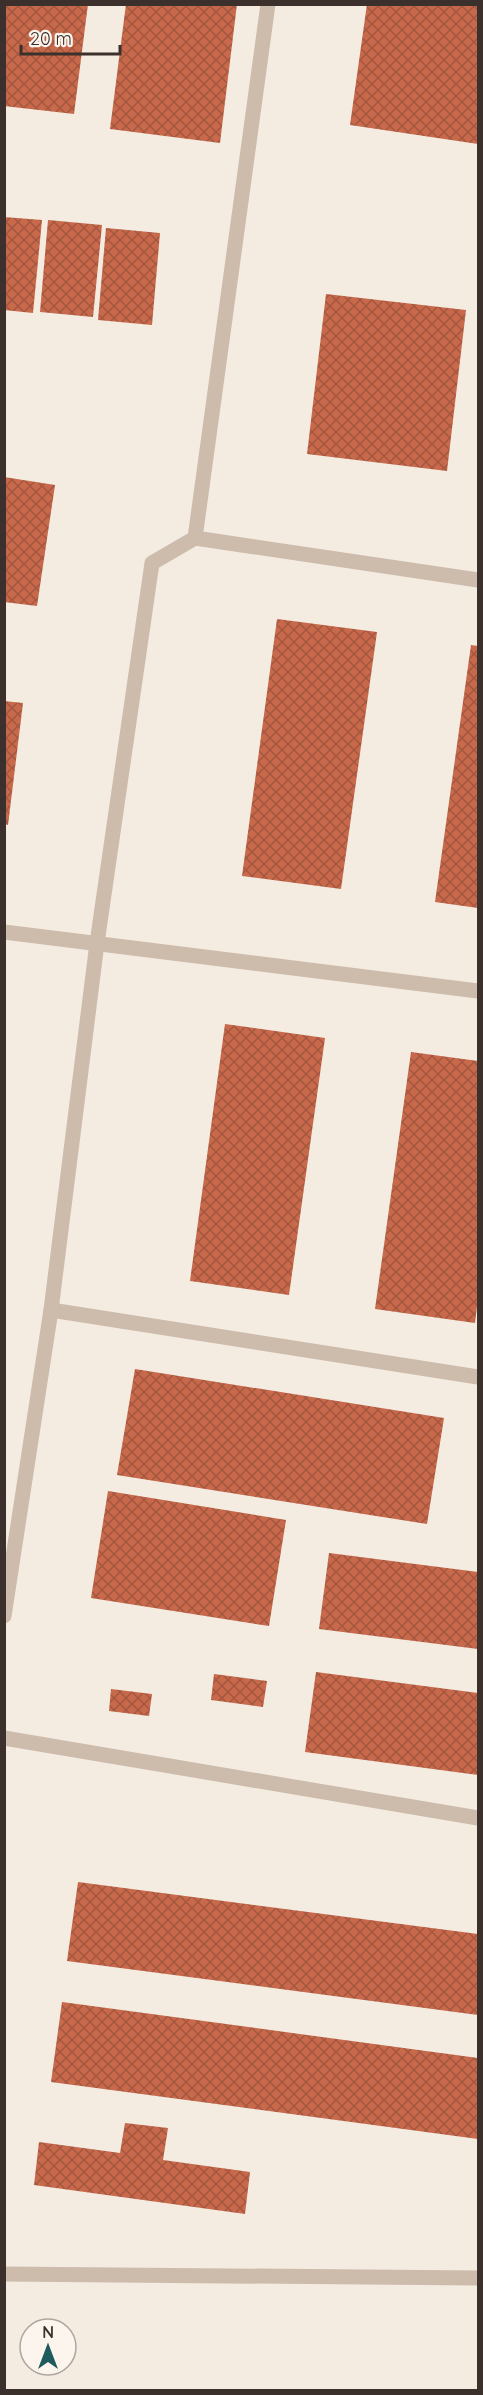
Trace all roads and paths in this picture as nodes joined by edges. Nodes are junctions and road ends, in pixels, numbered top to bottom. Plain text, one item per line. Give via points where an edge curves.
1 (268, 4) edge
2 (195, 538) junction
3 (478, 580) edge
4 (4, 932) edge
5 (97, 943) junction
6 (478, 991) edge
7 (51, 1310) junction
8 (478, 1377) edge
9 (4, 1616) edge
10 (4, 1738) edge
11 (478, 1818) edge
12 (4, 2274) edge
13 (478, 2278) edge

1 - 2 lane
2 - 3 lane
2 - 5 lane via 152,562
4 - 5 lane
5 - 6 lane
5 - 7 lane
7 - 8 lane
7 - 9 lane
10 - 11 lane
12 - 13 lane

